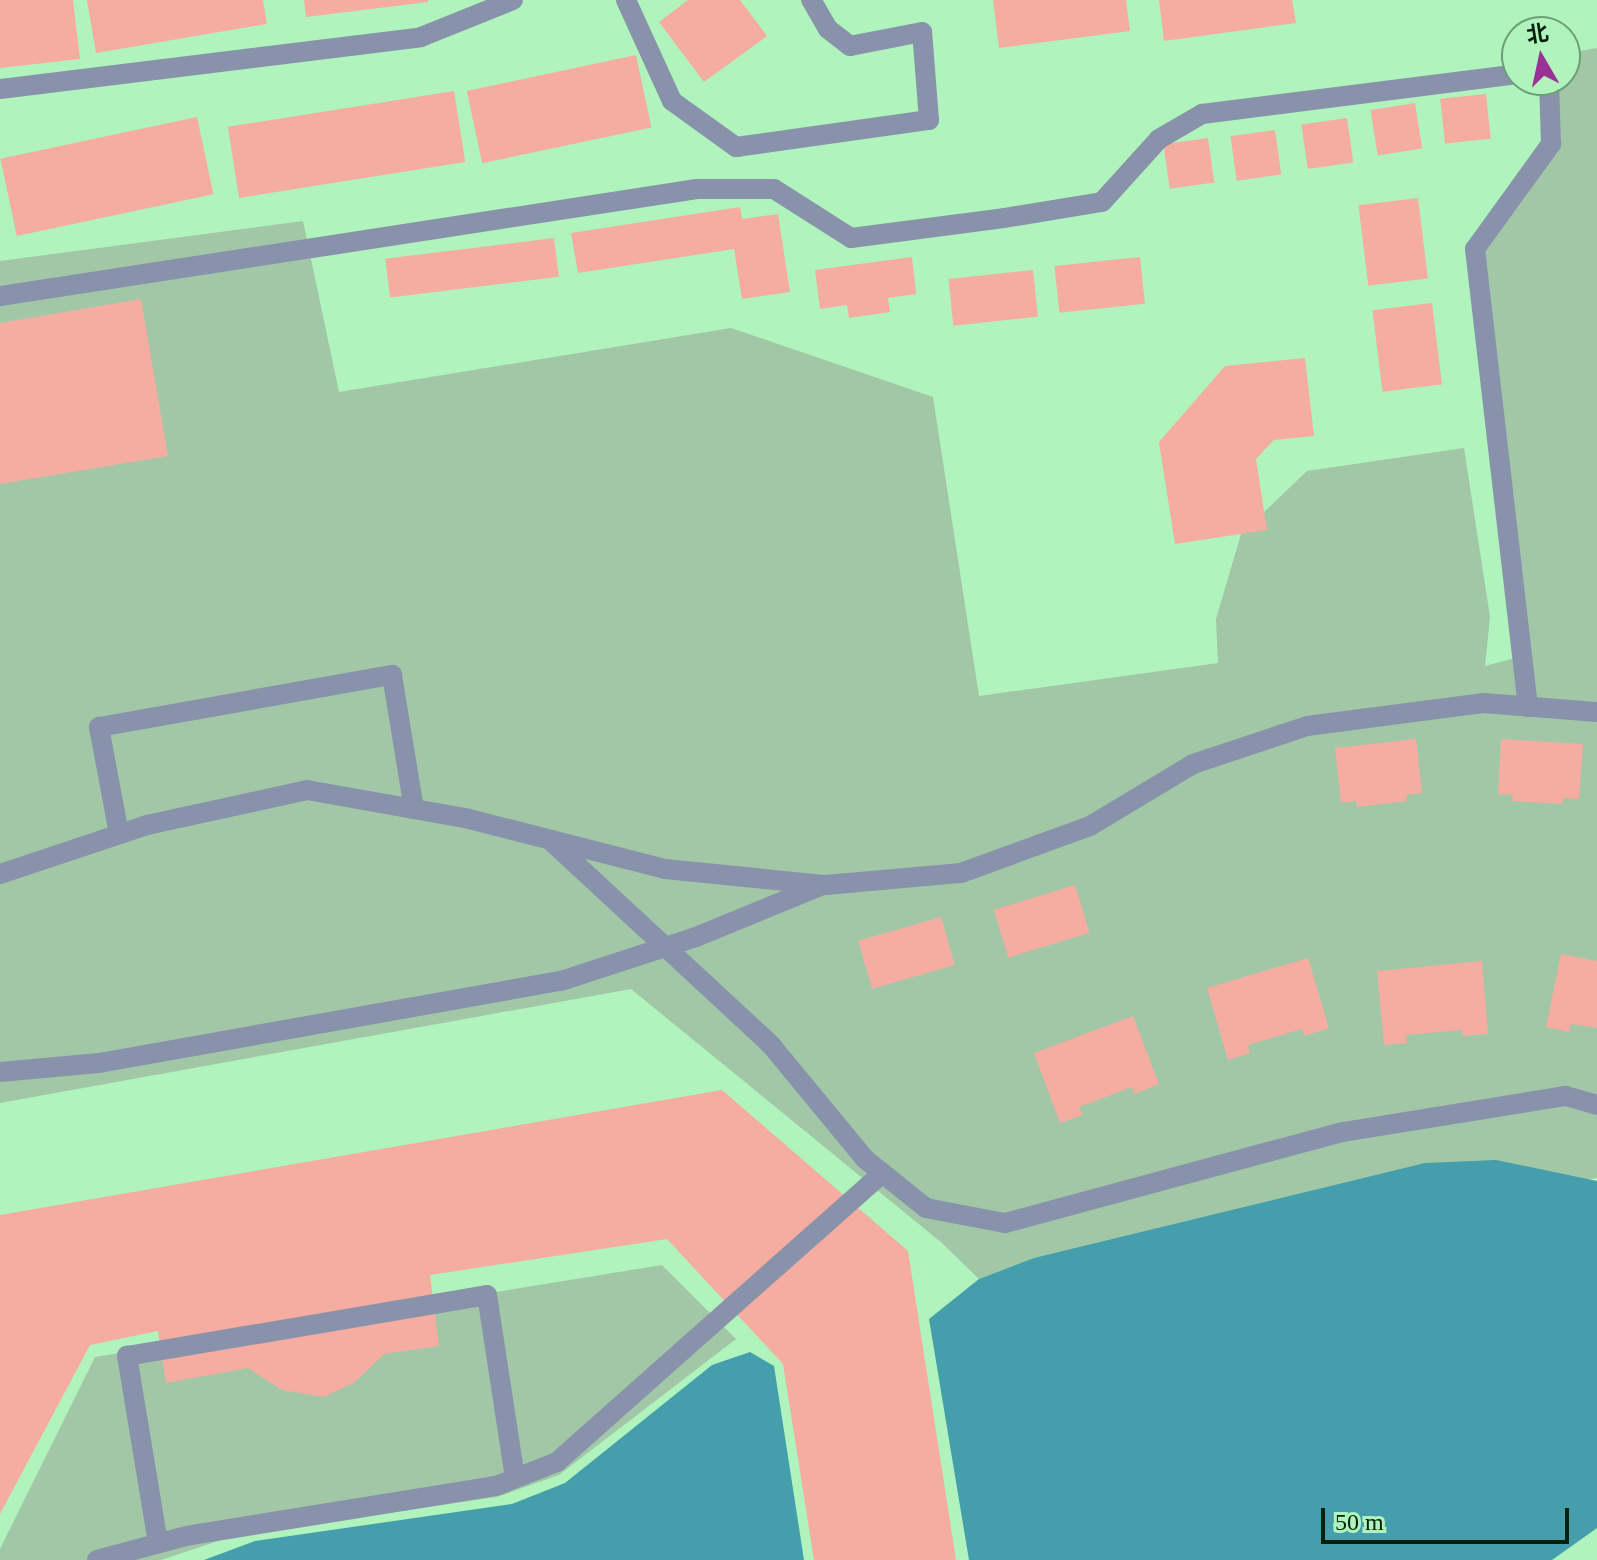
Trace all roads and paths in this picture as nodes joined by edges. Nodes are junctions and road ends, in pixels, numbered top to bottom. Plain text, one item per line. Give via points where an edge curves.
1 (513, 0) edge
2 (626, 0) edge
3 (811, 0) edge
4 (1501, 76) edge
5 (0, 89) edge
6 (1550, 96) edge
7 (0, 296) edge
8 (1528, 707) junction
9 (1597, 712) edge
10 (414, 809) junction
11 (119, 834) junction
12 (549, 839) junction
13 (0, 874) edge
14 (826, 885) junction
15 (664, 948) junction
16 (0, 1072) edge
17 (1597, 1105) edge
18 (882, 1173) junction
19 (515, 1478) junction
20 (158, 1543) junction
21 (97, 1560) edge

1 - 5 lane via 421,37
2 - 3 lane via 672,101 736,147 929,120 922,32 850,46 828,29
4 - 7 lane via 1202,114 1159,139 1102,202 1004,218 851,238 774,189 697,189
6 - 8 lane via 1551,144 1475,249
8 - 9 lane
8 - 14 lane via 1483,703 1307,726 1193,764 1090,826 961,873
10 - 11 lane via 307,790
10 - 11 lane via 392,675 99,727
10 - 12 lane
11 - 13 lane
12 - 14 lane via 665,869
12 - 15 lane
14 - 15 lane
15 - 16 lane via 561,981 99,1063
15 - 18 lane via 771,1045
17 - 18 lane via 1566,1096 1343,1132 1005,1223 926,1208
18 - 19 lane via 557,1462
19 - 20 lane via 496,1486
19 - 20 lane via 487,1295 127,1356
20 - 21 lane

